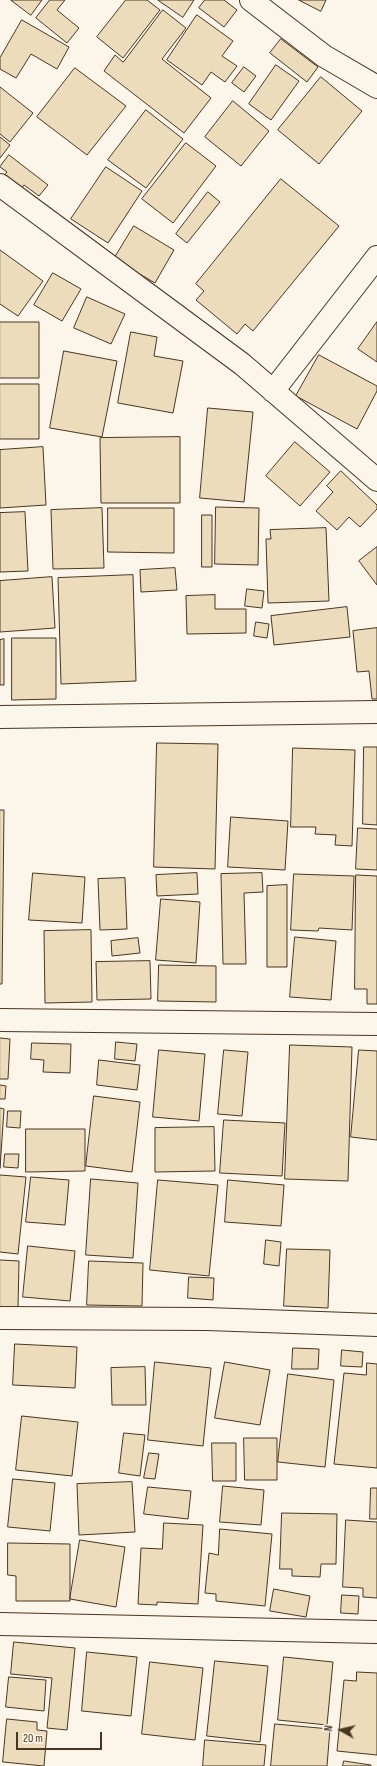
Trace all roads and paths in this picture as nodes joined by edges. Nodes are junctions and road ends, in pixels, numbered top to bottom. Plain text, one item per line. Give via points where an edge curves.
1 (251, 0) edge
2 (377, 87) edge
3 (0, 185) edge
4 (377, 257) edge
5 (273, 391) junction
6 (377, 480) edge
7 (377, 712) edge
8 (0, 717) edge
9 (0, 1020) edge
10 (377, 1024) edge
11 (0, 1318) edge
12 (377, 1325) edge
13 (0, 1624) edge
14 (377, 1632) edge

1 - 2 street via 324,56
3 - 5 street via 242,364
4 - 5 street
5 - 6 street
7 - 8 street
9 - 10 street
11 - 12 street via 207,1319
13 - 14 street

